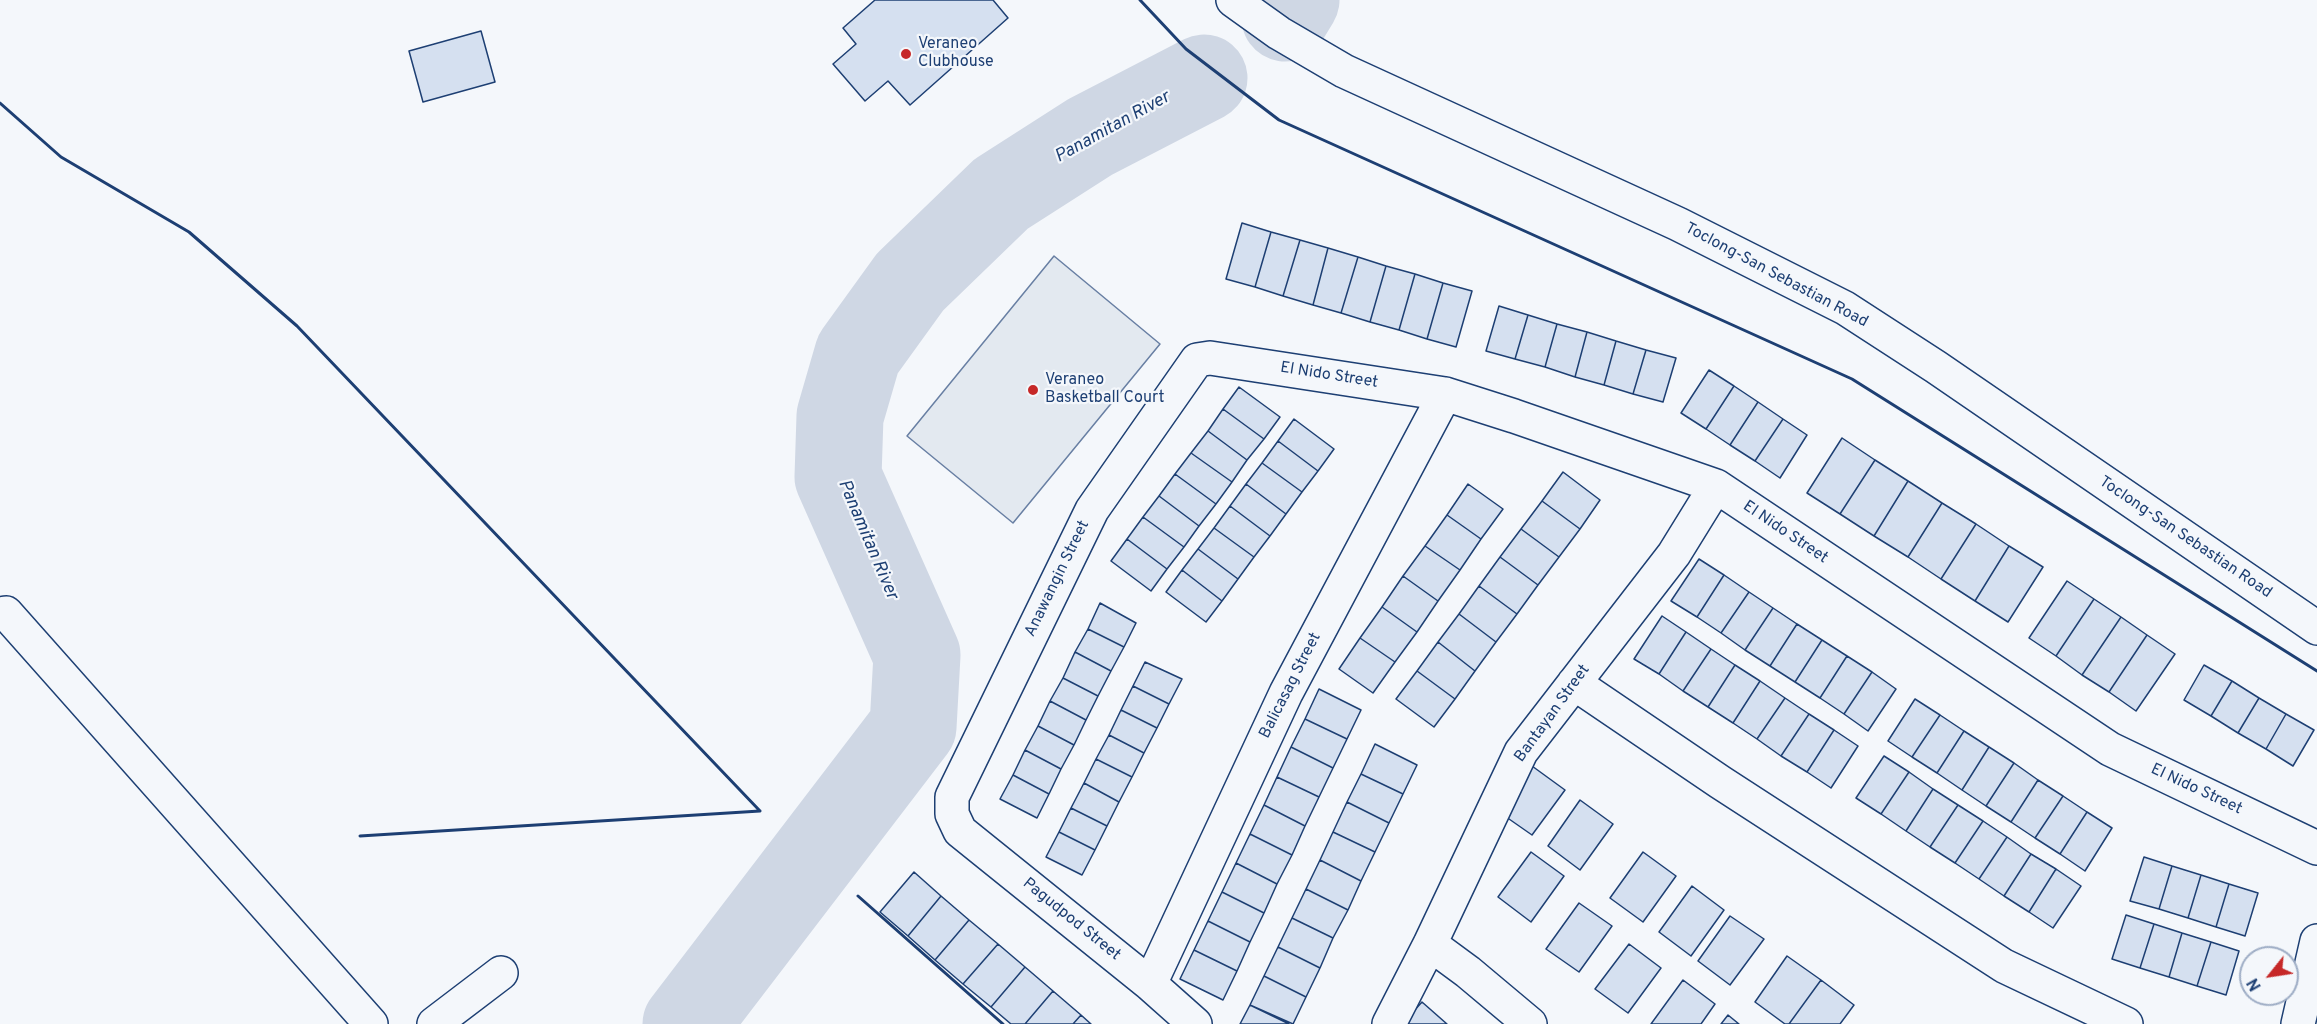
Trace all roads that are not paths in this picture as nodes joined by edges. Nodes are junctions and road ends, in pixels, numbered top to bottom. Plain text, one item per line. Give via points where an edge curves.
1 (1233, 0) edge
2 (1197, 360) joint
3 (1445, 394) junction
4 (1716, 486) junction
5 (0, 614) edge
6 (2317, 628) edge
7 (1574, 683) junction
8 (952, 814) joint
9 (2317, 848) edge
10 (2317, 941) edge
11 (1430, 944) junction
12 (501, 973) dead end
13 (1150, 984) junction
14 (371, 1024) edge
15 (434, 1024) edge
16 (1195, 1024) edge
17 (1389, 1024) edge
18 (1530, 1024) edge
19 (2126, 1024) edge
20 (2298, 1024) edge

1 - 6 street, Toclong-San Sebastian Road via 1279,33 1344,71 1678,224 1845,308
2 - 3 street, El Nido Street via 1210,358
2 - 8 street, Anawangin Street via 1092,510 952,797
3 - 4 street, El Nido Street
3 - 13 street, Balicasag Street via 1286,693
4 - 7 street, Bantayan Street via 1674,554
4 - 9 street, El Nido Street via 2110,749
5 - 14 street via 6,613
7 - 11 street, Bantayan Street via 1521,752
7 - 19 street via 2004,966
8 - 13 street, Pagudpod Street via 960,831
10 - 20 street
11 - 17 street, Bantayan Street
11 - 18 street
12 - 15 street
13 - 16 street, Pagudpod Street

